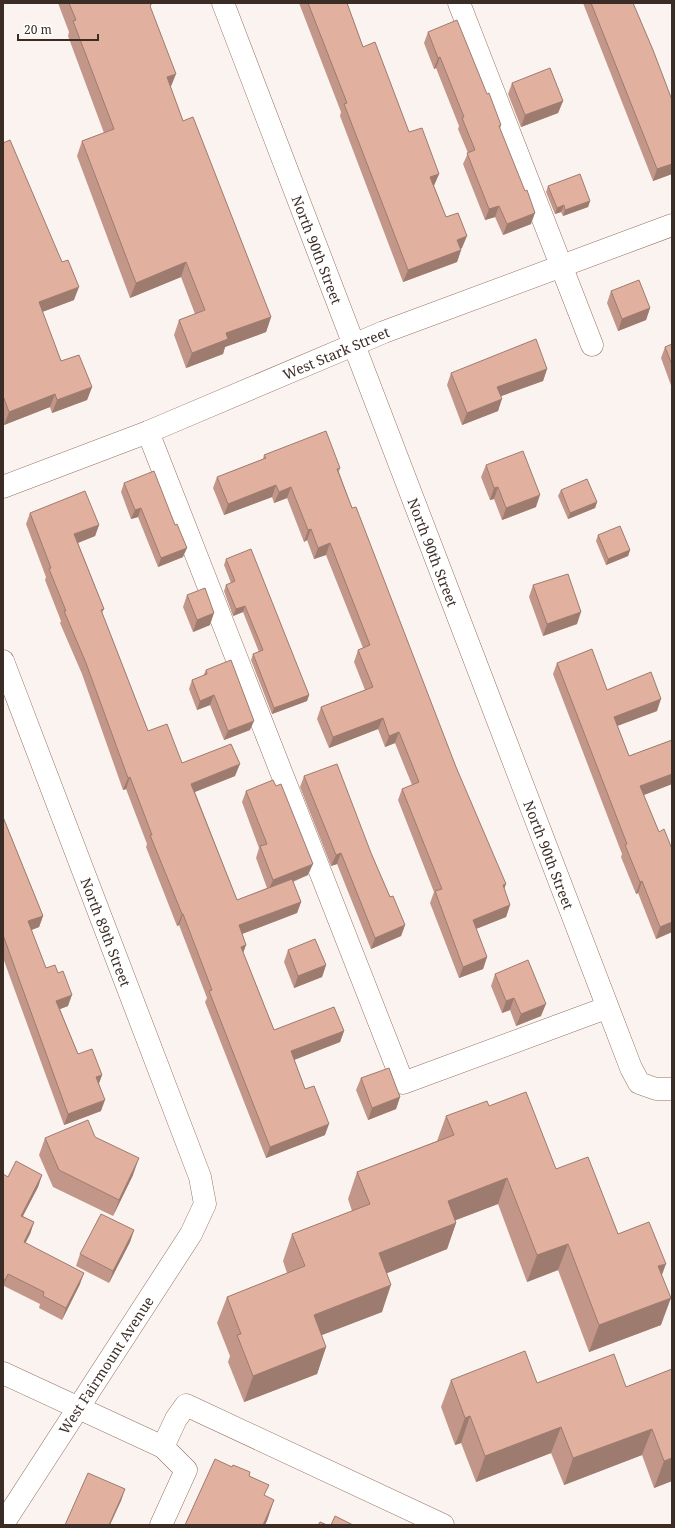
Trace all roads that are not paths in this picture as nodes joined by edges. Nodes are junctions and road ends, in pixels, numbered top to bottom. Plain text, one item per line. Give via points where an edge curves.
1 (223, 3) edge
2 (459, 3) edge
3 (672, 225) edge
4 (561, 265) junction
5 (354, 345) junction
6 (592, 345) dead end
7 (148, 432) junction
8 (3, 487) edge
9 (3, 661) edge
10 (606, 1008) junction
11 (664, 1089) edge
12 (205, 1204) joint
13 (3, 1373) edge
14 (77, 1408) junction
15 (163, 1447) junction
16 (3, 1524) edge
17 (161, 1525) edge
18 (443, 1525) edge

1 - 5 street, North 90th Street
2 - 4 street
3 - 4 street, West Stark Street
4 - 5 street, West Stark Street
4 - 6 street
5 - 7 street, West Stark Street
5 - 10 street, North 90th Street
7 - 8 street, West Stark Street
7 - 10 street via 403,1083
9 - 12 street, North 89th Street via 200,1178
10 - 11 street, North 90th Street via 639,1083
12 - 14 street, West Fairmount Avenue via 191,1234
13 - 14 street
14 - 15 street
14 - 16 street, West Fairmount Avenue
15 - 17 street via 186,1470
15 - 18 street via 176,1419 186,1405

